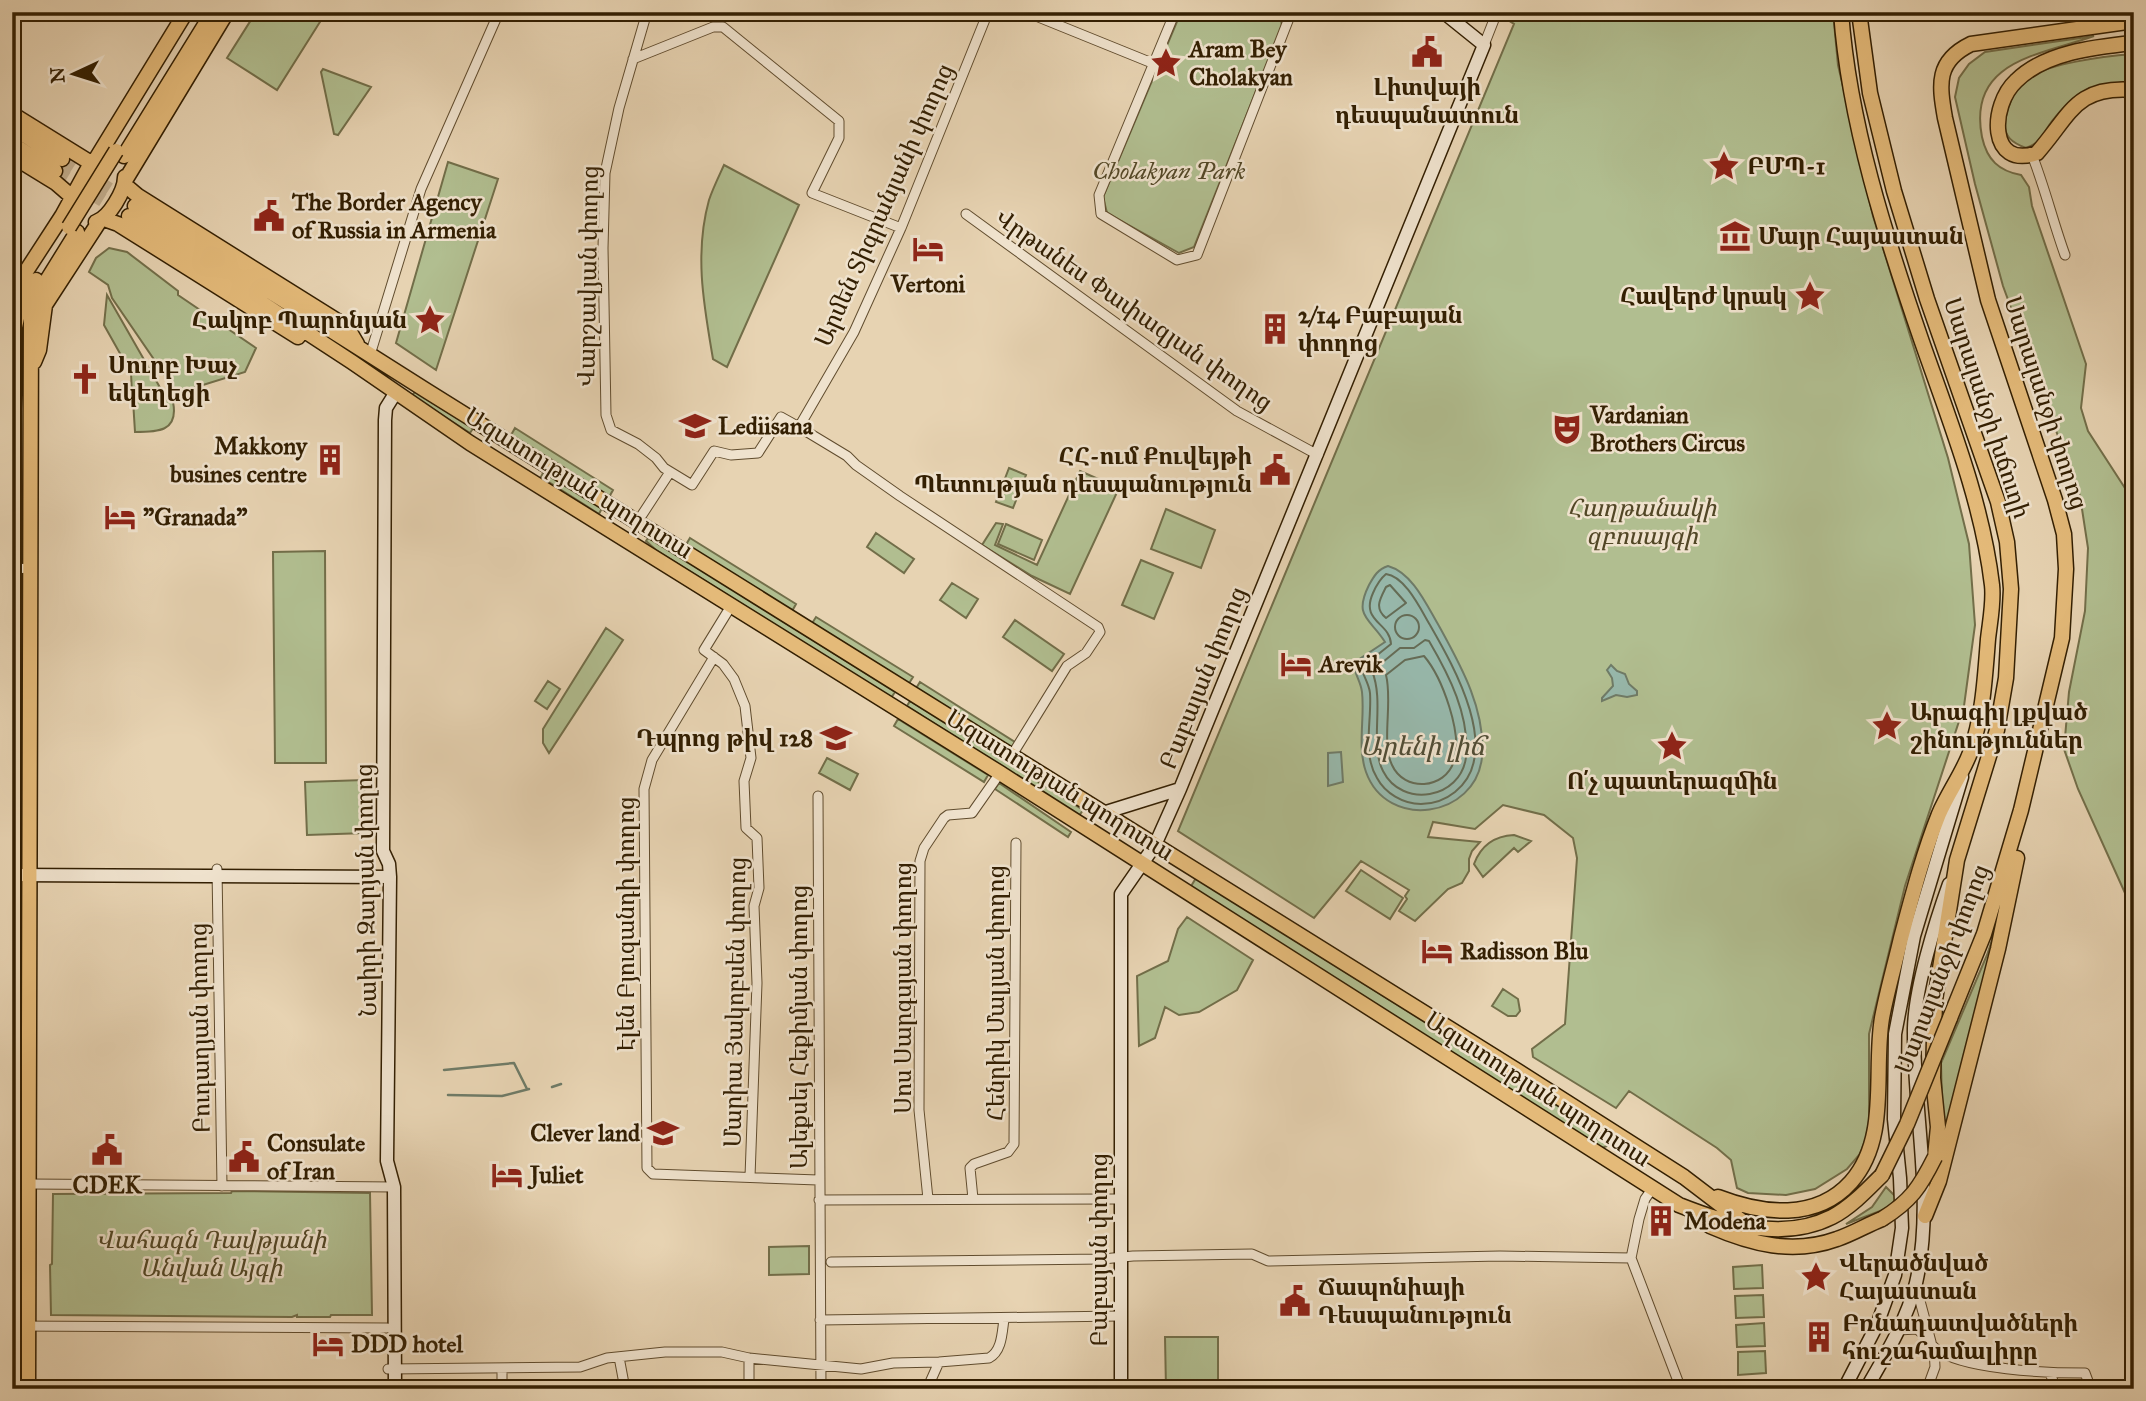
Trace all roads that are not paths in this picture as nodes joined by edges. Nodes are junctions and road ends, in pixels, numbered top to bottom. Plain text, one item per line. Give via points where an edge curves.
1 (186, 12) edge
2 (202, 12) edge
3 (213, 12) edge
4 (227, 12) edge
5 (499, 12) edge
6 (647, 12) edge
7 (988, 12) edge
8 (1026, 12) edge
9 (1175, 12) edge
10 (1289, 12) edge
11 (1443, 12) edge
12 (1497, 12) edge
13 (1841, 12) edge
14 (1860, 12) edge
15 (2123, 12) edge
16 (2134, 21) edge
17 (2087, 27) junction
18 (2134, 43) edge
19 (1484, 45) junction
20 (633, 59) junction
21 (1152, 63) junction
22 (2134, 90) edge
23 (12, 114) edge
24 (12, 127) edge
25 (12, 144) edge
26 (2032, 155) junction
27 (12, 156) edge
28 (106, 158) junction
29 (124, 179) junction
30 (71, 203) junction
31 (966, 214) dead end
32 (98, 221) junction
33 (901, 228) junction
34 (73, 229) junction
35 (2065, 255) dead end
36 (12, 293) edge
37 (13, 340) edge
38 (365, 352) junction
39 (352, 362) junction
40 (30, 373) junction
41 (396, 392) junction
42 (481, 425) junction
43 (799, 427) junction
44 (471, 443) junction
45 (1318, 455) junction
46 (670, 472) junction
47 (12, 491) edge
48 (638, 521) junction
49 (31, 568) junction
50 (12, 569) edge
51 (1992, 587) junction
52 (2011, 589) junction
53 (732, 606) junction
54 (714, 657) junction
55 (12, 665) edge
56 (1969, 754) junction
57 (1012, 755) junction
58 (1000, 773) junction
59 (1180, 789) junction
60 (12, 794) edge
61 (818, 796) dead end
62 (2021, 810) junction
63 (1102, 813) junction
64 (1016, 843) dead end
65 (1155, 845) junction
66 (1957, 860) junction
67 (1143, 865) junction
68 (12, 868) edge
69 (29, 871) junction
70 (217, 872) junction
71 (390, 873) junction
72 (12, 875) edge
73 (1624, 1171) junction
74 (1882, 1175) joint
75 (750, 1177) junction
76 (1684, 1177) junction
77 (818, 1180) junction
78 (30, 1184) junction
79 (222, 1186) junction
80 (390, 1187) junction
81 (1652, 1189) junction
82 (1704, 1192) junction
83 (928, 1199) junction
84 (973, 1199) junction
85 (1119, 1199) junction
86 (819, 1200) junction
87 (1679, 1205) junction
88 (1925, 1216) junction
89 (1751, 1228) junction
90 (1120, 1258) junction
91 (1630, 1258) junction
92 (831, 1262) dead end
93 (1916, 1283) junction
94 (1120, 1316) junction
95 (1004, 1319) junction
96 (820, 1320) junction
97 (12, 1325) edge
98 (29, 1325) junction
99 (387, 1328) junction
100 (1898, 1330) junction
101 (1932, 1345) junction
102 (619, 1357) junction
103 (749, 1358) junction
104 (939, 1362) junction
105 (821, 1366) junction
106 (502, 1368) junction
107 (392, 1369) junction
108 (2050, 1373) junction
109 (1682, 1388) edge
110 (28, 1389) edge
111 (387, 1389) edge
112 (395, 1389) edge
113 (502, 1389) edge
114 (625, 1389) edge
115 (749, 1389) edge
116 (821, 1389) edge
117 (927, 1389) edge
118 (1121, 1389) edge
119 (1622, 1389) edge
120 (1844, 1389) edge
121 (1866, 1389) edge
122 (1927, 1389) edge
123 (2056, 1389) edge
124 (2091, 1389) edge

1 - 28 main road
2 - 28 main road
3 - 28 main road
4 - 29 main road
5 - 38 street via 421,189
6 - 20 street, Վարշավյան փողոց
7 - 33 street, Արմեն Տիգրանյանի փողոց
8 - 21 street
9 - 21 street
10 - 21 street via 1196,255 1177,260 1101,214 1099,195
11 - 19 main road
12 - 19 street, Բաբայան փողոց
13 - 51 main road, Սարալանջի խճուղի via 1852,97 1877,196 1966,465
14 - 52 main road, Սարալանջի խճուղի via 1870,93 1894,191 1998,502
15 - 17 main road
16 - 17 main road
17 - 62 main road, Սարալանջի փողոց via 1971,44 1959,50 1942,72 1940,89 1988,300 2046,466 2064,534 2062,638
18 - 26 main road via 2068,54 2035,67 2013,83 1998,115 1997,129 2009,152
19 - 45 main road, Բաբայան փողոց
20 - 33 street via 723,27 839,121 839,138 812,192
20 - 46 street, Վարշավյան փողոց via 606,173 606,415 611,430 638,444
22 - 26 main road via 2092,94 2075,105
23 - 28 main road
24 - 25 main road via 59,165
26 - 35 street
27 - 30 main road via 54,182
28 - 30 main road
28 - 34 main road
29 - 32 main road
29 - 38 main road, Ազատության պողոտա via 138,196 347,327
30 - 36 main road
31 - 45 street, Վրթանես Փափազյան փողոց via 1237,411
32 - 39 main road, Ազատության պողոտա via 118,224 330,357
32 - 40 main road via 45,305 39,350
33 - 43 street, Արմեն Տիգրանյանի փողոց via 854,332
34 - 37 main road via 19,309
34 - 40 main road via 31,314
37 - 47 main road
38 - 39 main road, Ազատության պողոտա via 132,211
38 - 42 main road, Ազատության պողոտա
39 - 41 main road, Ազատության պողոտա
40 - 49 main road
41 - 44 main road, Ազատության պողոտա
41 - 71 main road, Նաիրի Զարյան փողոց via 386,408 385,477 383,851
42 - 44 main road
42 - 48 main road, Ազատության պողոտա
43 - 46 street via 781,417 758,453 714,451 692,485
43 - 57 street via 1098,627 1100,632 1086,653 1067,666
44 - 53 main road, Ազատության պողոտա
45 - 59 main road, Բաբայան փողոց
46 - 48 street
48 - 57 main road, Ազատության պողոտա
49 - 50 street
49 - 69 main road
51 - 52 main road via 2006,583
51 - 56 main road, Սարալանջի խճուղի via 1979,723
52 - 66 main road, Սարալանջի խճուղի via 2006,678 1997,730
53 - 54 street via 704,650
53 - 58 main road, Ազատության պողոտա
54 - 75 street, Մարիա Յակոբսեն փողոց via 734,679 744,706 751,758 744,781 746,828 757,838
54 - 75 street, Էլեն Բյուզանդի փողոց via 652,760 644,789 647,1168 653,1174
55 - 60 main road
56 - 82 main road via 1940,813 1909,907 1884,1010 1876,1122 1863,1166 1850,1184 1811,1208 1775,1212
56 - 120 main road, Սարալանջի խճուղի via 1914,936 1895,1034 1894,1119 1902,1228 1895,1275 1877,1325
57 - 63 main road, Ազատության պողոտա
58 - 67 main road, Ազատության պողոտա
58 - 83 street, Սոս Սարգսյան փողոց via 972,813 944,818 920,855 919,1111
59 - 63 main road
59 - 65 main road, Բաբայան փողոց
61 - 77 street, Ալեքսեյ Հեքիմյան փողոց
62 - 74 main road, Սարալանջի փողոց, bridge via 1984,934
62 - 88 main road via 2017,858 1998,948 1939,1181
63 - 65 main road, Ազատության պողոտա
64 - 84 street, Հենրիկ Մալյան փողոց via 1014,1144 1009,1152 970,1168
65 - 67 main road, Բաբայան փողոց
65 - 76 main road, Ազատության պողոտա
66 - 87 main road, bridge via 1935,1000 1936,1157 1922,1184 1903,1206 1882,1219 1837,1240 1790,1248 1727,1233
66 - 88 main road, Սարալանջի խճուղի via 1931,942 1914,1025
67 - 73 main road, Ազատության պողոտա
67 - 85 main road, Բաբայան փողոց via 1121,894
68 - 69 main road
69 - 70 main road
69 - 72 main road
69 - 78 main road
70 - 71 main road
70 - 79 street, Բուդաղյան փողոց
71 - 80 main road, Նաիրի Զարյան փողոց
73 - 76 main road via 1634,1172 1669,1194 1682,1189
73 - 81 main road, Ազատության պողոտա
74 - 89 main road, Ազատության պողոտա via 1832,1217 1790,1229
75 - 77 street
76 - 82 main road, Ազատության պողոտա
77 - 86 street, Ալեքսեյ Հեքիմյան փողոց
78 - 79 street
78 - 98 main road
79 - 80 street
80 - 99 main road, Նաիրի Զարյան փողոց
80 - 107 main road, Նաիրի Զարյան փողոց
81 - 87 main road, Ազատության պողոտա
81 - 91 street via 1645,1199
82 - 89 main road, Ազատության պողոտա
83 - 84 street
83 - 86 street
84 - 85 street
85 - 90 main road, Բաբայան փողոց
86 - 96 street, Ալեքսեյ Հեքիմյան փողոց
87 - 89 main road, Ազատության պողոտա
88 - 93 main road, Սարալանջի խճուղի
90 - 91 street via 1252,1254 1268,1261
90 - 92 street
90 - 94 main road, Բաբայան փողոց
91 - 109 street
93 - 100 main road, Սարալանջի խճուղի
93 - 101 street
94 - 95 street
94 - 118 main road, Բաբայան փողոց
95 - 96 street
95 - 104 street via 995,1355
96 - 105 street, Ալեքսեյ Հեքիմյան փողոց
97 - 98 street
98 - 99 street
98 - 110 main road
99 - 107 main road, Նաիրի Զարյան փողոց
100 - 101 street via 1917,1329
100 - 121 main road, Սարալանջի խճուղի
101 - 108 street via 1958,1360
101 - 122 street via 1935,1367
102 - 103 street via 722,1352
102 - 106 street via 580,1367
102 - 114 street
103 - 105 street
103 - 115 street
104 - 105 street via 861,1369
104 - 117 street
105 - 116 street, Ալեքսեյ Հեքիմյան փողոց
106 - 107 street
106 - 113 street
107 - 111 main road, Նաիրի Զարյան փողոց
107 - 112 main road, Նաիրի Զարյան փողոց
108 - 123 street
108 - 124 street via 2085,1373
109 - 119 street

